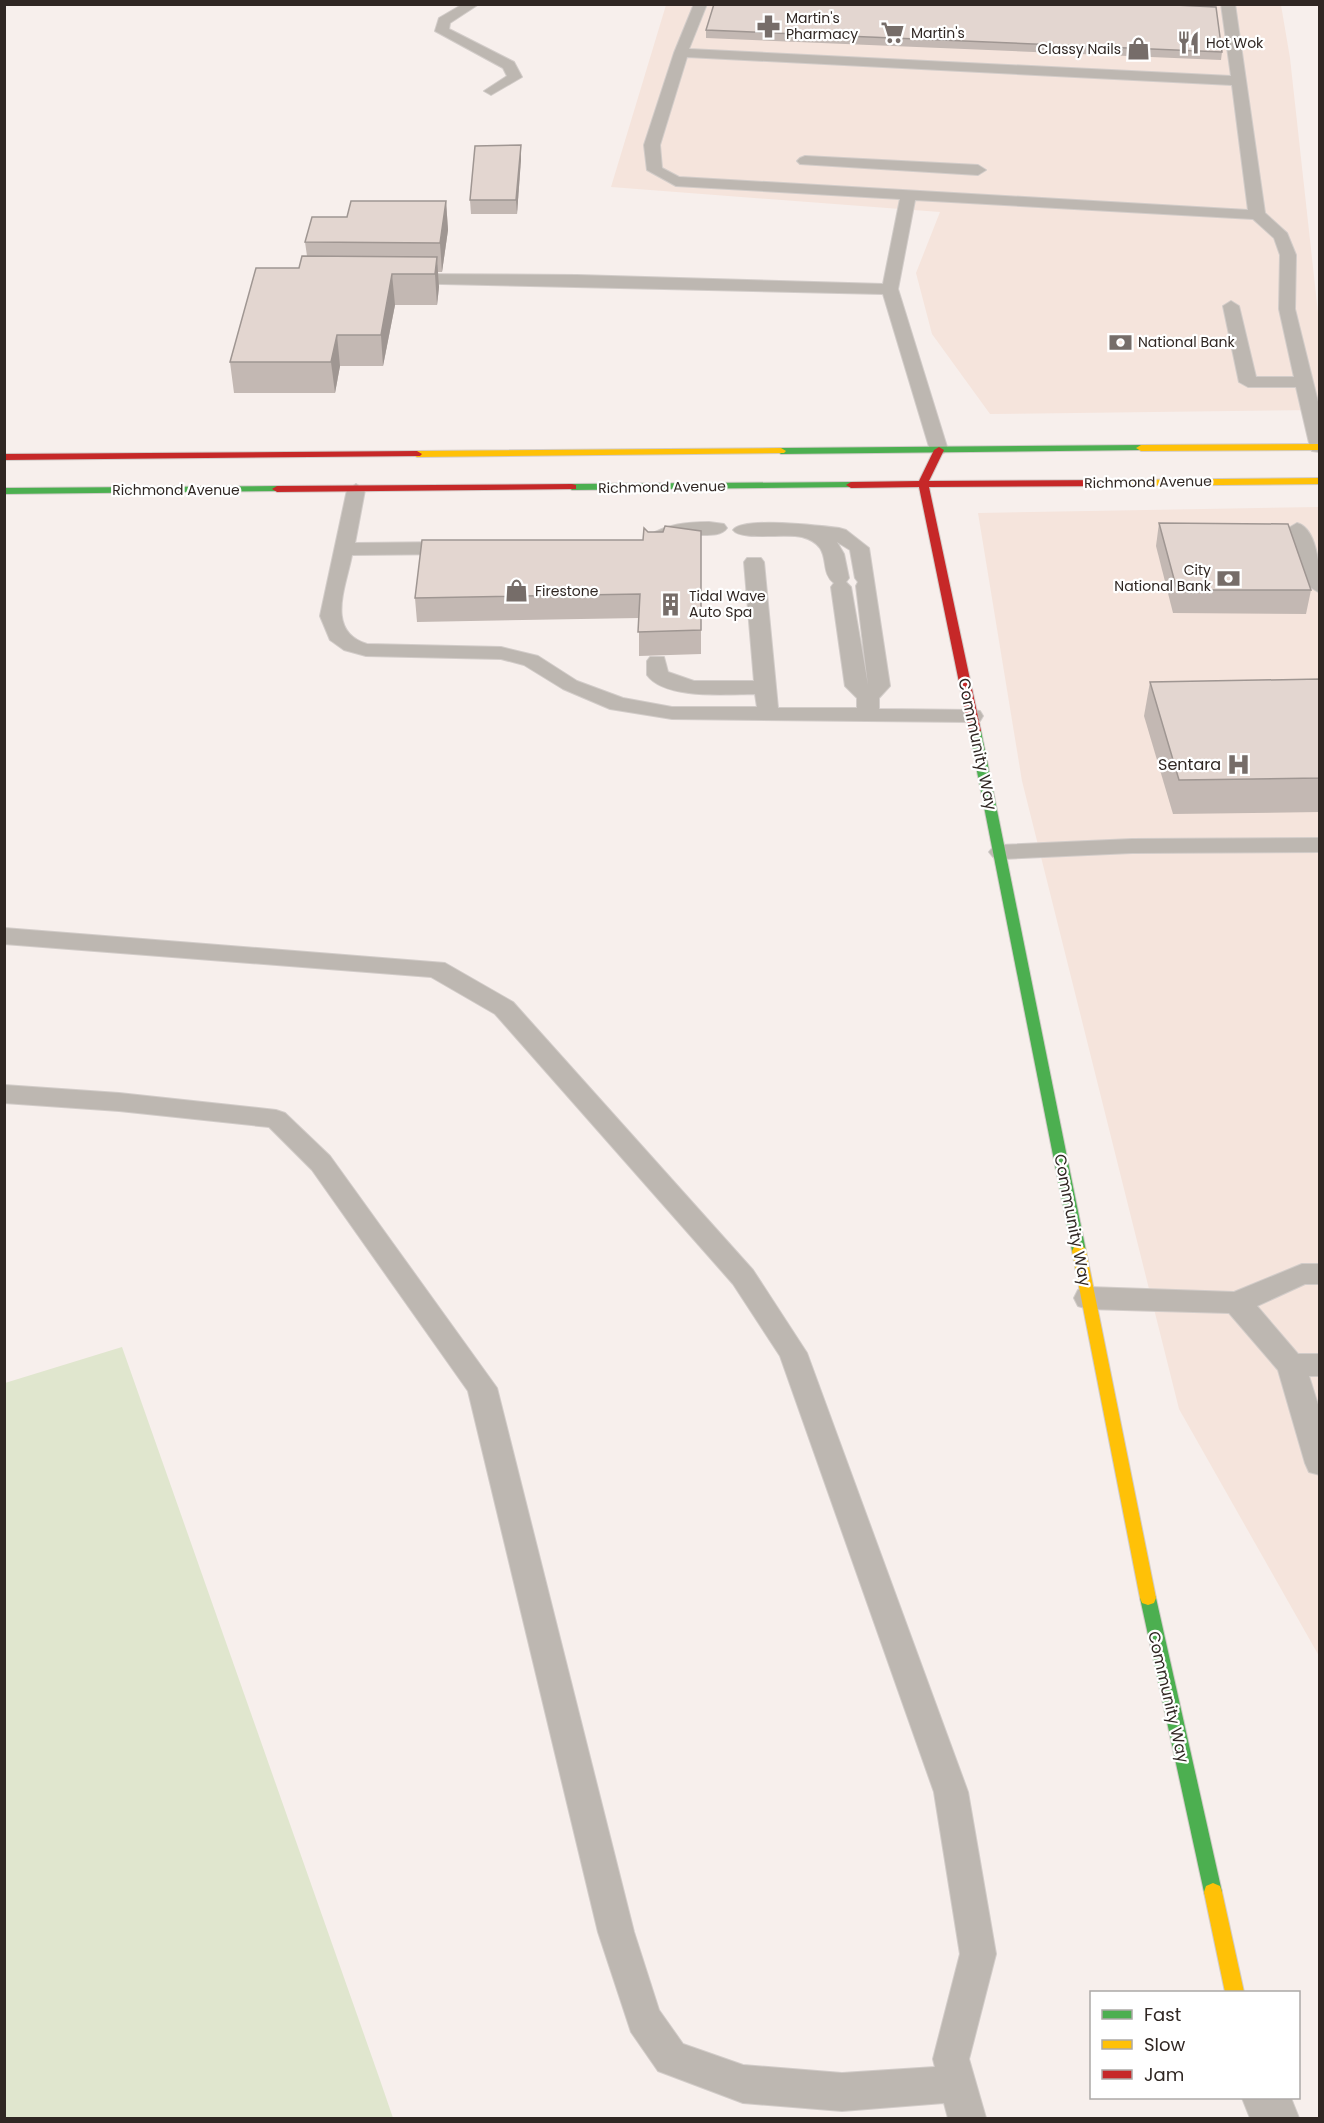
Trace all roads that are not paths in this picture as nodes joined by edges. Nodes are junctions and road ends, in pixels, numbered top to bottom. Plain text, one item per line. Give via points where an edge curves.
1 (473, 4) edge
2 (701, 4) edge
3 (1228, 4) edge
4 (681, 53) junction
5 (1237, 81) junction
6 (491, 92) dead end
7 (805, 161) dead end
8 (978, 170) dead end
9 (908, 197) junction
10 (1257, 215) junction
11 (391, 279) edge
12 (890, 290) junction
13 (1231, 306) dead end
14 (1304, 382) junction
15 (1319, 447) edge
16 (939, 450) junction
17 (4, 457) edge
18 (1320, 481) edge
19 (923, 484) junction
20 (356, 490) junction
21 (4, 491) edge
22 (717, 528) dead end
23 (1297, 529) dead end
24 (743, 530) dead end
25 (807, 531) junction
26 (475, 548) edge
27 (344, 549) junction
28 (655, 549) edge
29 (754, 562) dead end
30 (1320, 587) edge
31 (657, 661) edge
32 (766, 687) junction
33 (868, 706) junction
34 (768, 714) junction
35 (972, 716) junction
36 (1320, 845) edge
37 (1001, 852) junction
38 (4, 936) edge
39 (4, 1094) edge
40 (1320, 1274) edge
41 (1088, 1298) junction
42 (1237, 1303) junction
43 (1291, 1365) junction
44 (1320, 1365) edge
45 (1320, 1463) edge
46 (1235, 1991) edge
47 (958, 2084) junction
48 (1267, 2099) edge
49 (967, 2118) edge
50 (1275, 2118) edge

1 - 6 lane via 444,21 442,31 509,65 515,77
2 - 4 lane
3 - 5 lane
4 - 5 lane
4 - 9 lane via 652,145 655,170 676,181
5 - 10 lane
7 - 8 lane
9 - 10 lane
9 - 12 lane
10 - 14 lane via 1281,236 1288,255 1287,309
11 - 12 lane via 577,280
12 - 16 lane
13 - 14 lane via 1248,382
14 - 15 lane
15 - 16 main road, Richmond Avenue
16 - 17 main road, Richmond Avenue
16 - 19 main road
18 - 19 main road, Richmond Avenue
19 - 20 main road, Richmond Avenue
19 - 35 main road, Community Way
20 - 21 main road, Richmond Avenue
20 - 27 lane
22 - 28 lane via 681,529 664,534 655,540
23 - 30 lane
24 - 25 lane
25 - 33 lane via 828,543 836,560 856,686
25 - 33 lane via 830,531 859,548 879,686
26 - 27 lane
27 - 34 lane via 330,616 333,631 346,645 366,650 501,653 531,660 570,685 618,704 672,713
29 - 32 lane
31 - 32 lane via 658,675 667,683
32 - 34 lane
33 - 34 lane
33 - 35 lane
35 - 37 main road, Community Way
36 - 37 lane via 1132,846
37 - 41 main road, Community Way
38 - 47 lane via 436,969 504,1008 743,1277 793,1353 951,1792 978,1954 951,2058
39 - 47 lane via 276,1119 321,1163 482,1388 616,1932 644,2019 671,2058 743,2084 842,2092
40 - 42 lane via 1302,1274
41 - 42 lane
41 - 46 main road, Community Way via 1143,1581
42 - 43 lane
43 - 44 lane
43 - 45 lane
47 - 49 lane
48 - 50 street

